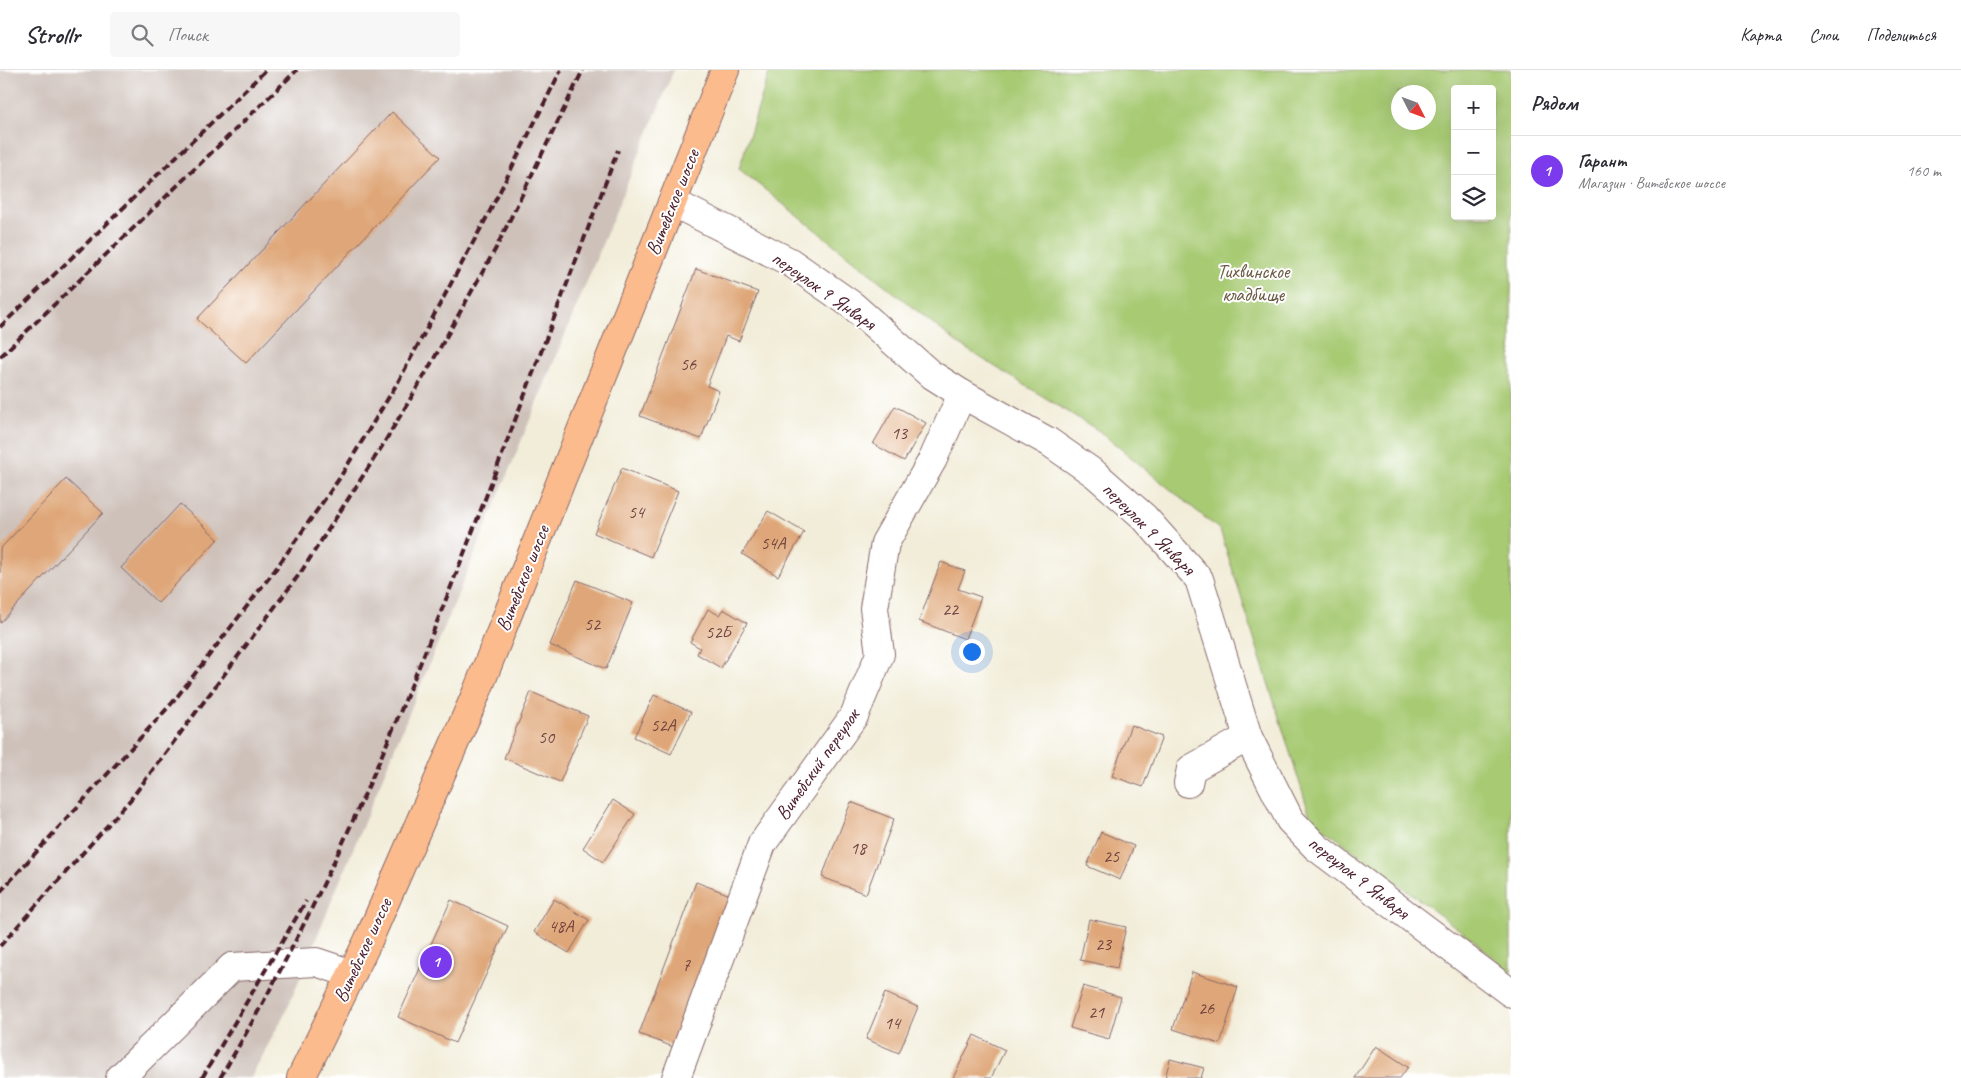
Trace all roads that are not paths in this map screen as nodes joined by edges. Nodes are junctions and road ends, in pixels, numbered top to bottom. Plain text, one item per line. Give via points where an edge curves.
1 (725, 70) edge
2 (672, 202) junction
3 (962, 394) junction
4 (1248, 737) junction
5 (1188, 783) dead end
6 (352, 974) junction
7 (1511, 993) edge
8 (120, 1078) edge
9 (301, 1078) edge
10 (676, 1078) edge

1 - 2 main road, Витебское шоссе
2 - 3 street, переулок 9 Января via 790,262 852,305 929,373
2 - 6 main road, Витебское шоссе via 476,694
3 - 4 street, переулок 9 Января via 1049,442 1095,474 1144,517 1199,579
3 - 10 street, Витебский переулок via 933,459 885,544 874,608 880,654 854,716 762,844
4 - 5 street via 1191,769
4 - 7 street, переулок 9 Января via 1290,820 1316,847
6 - 8 street via 316,962 232,967
6 - 9 main road, Витебское шоссе

